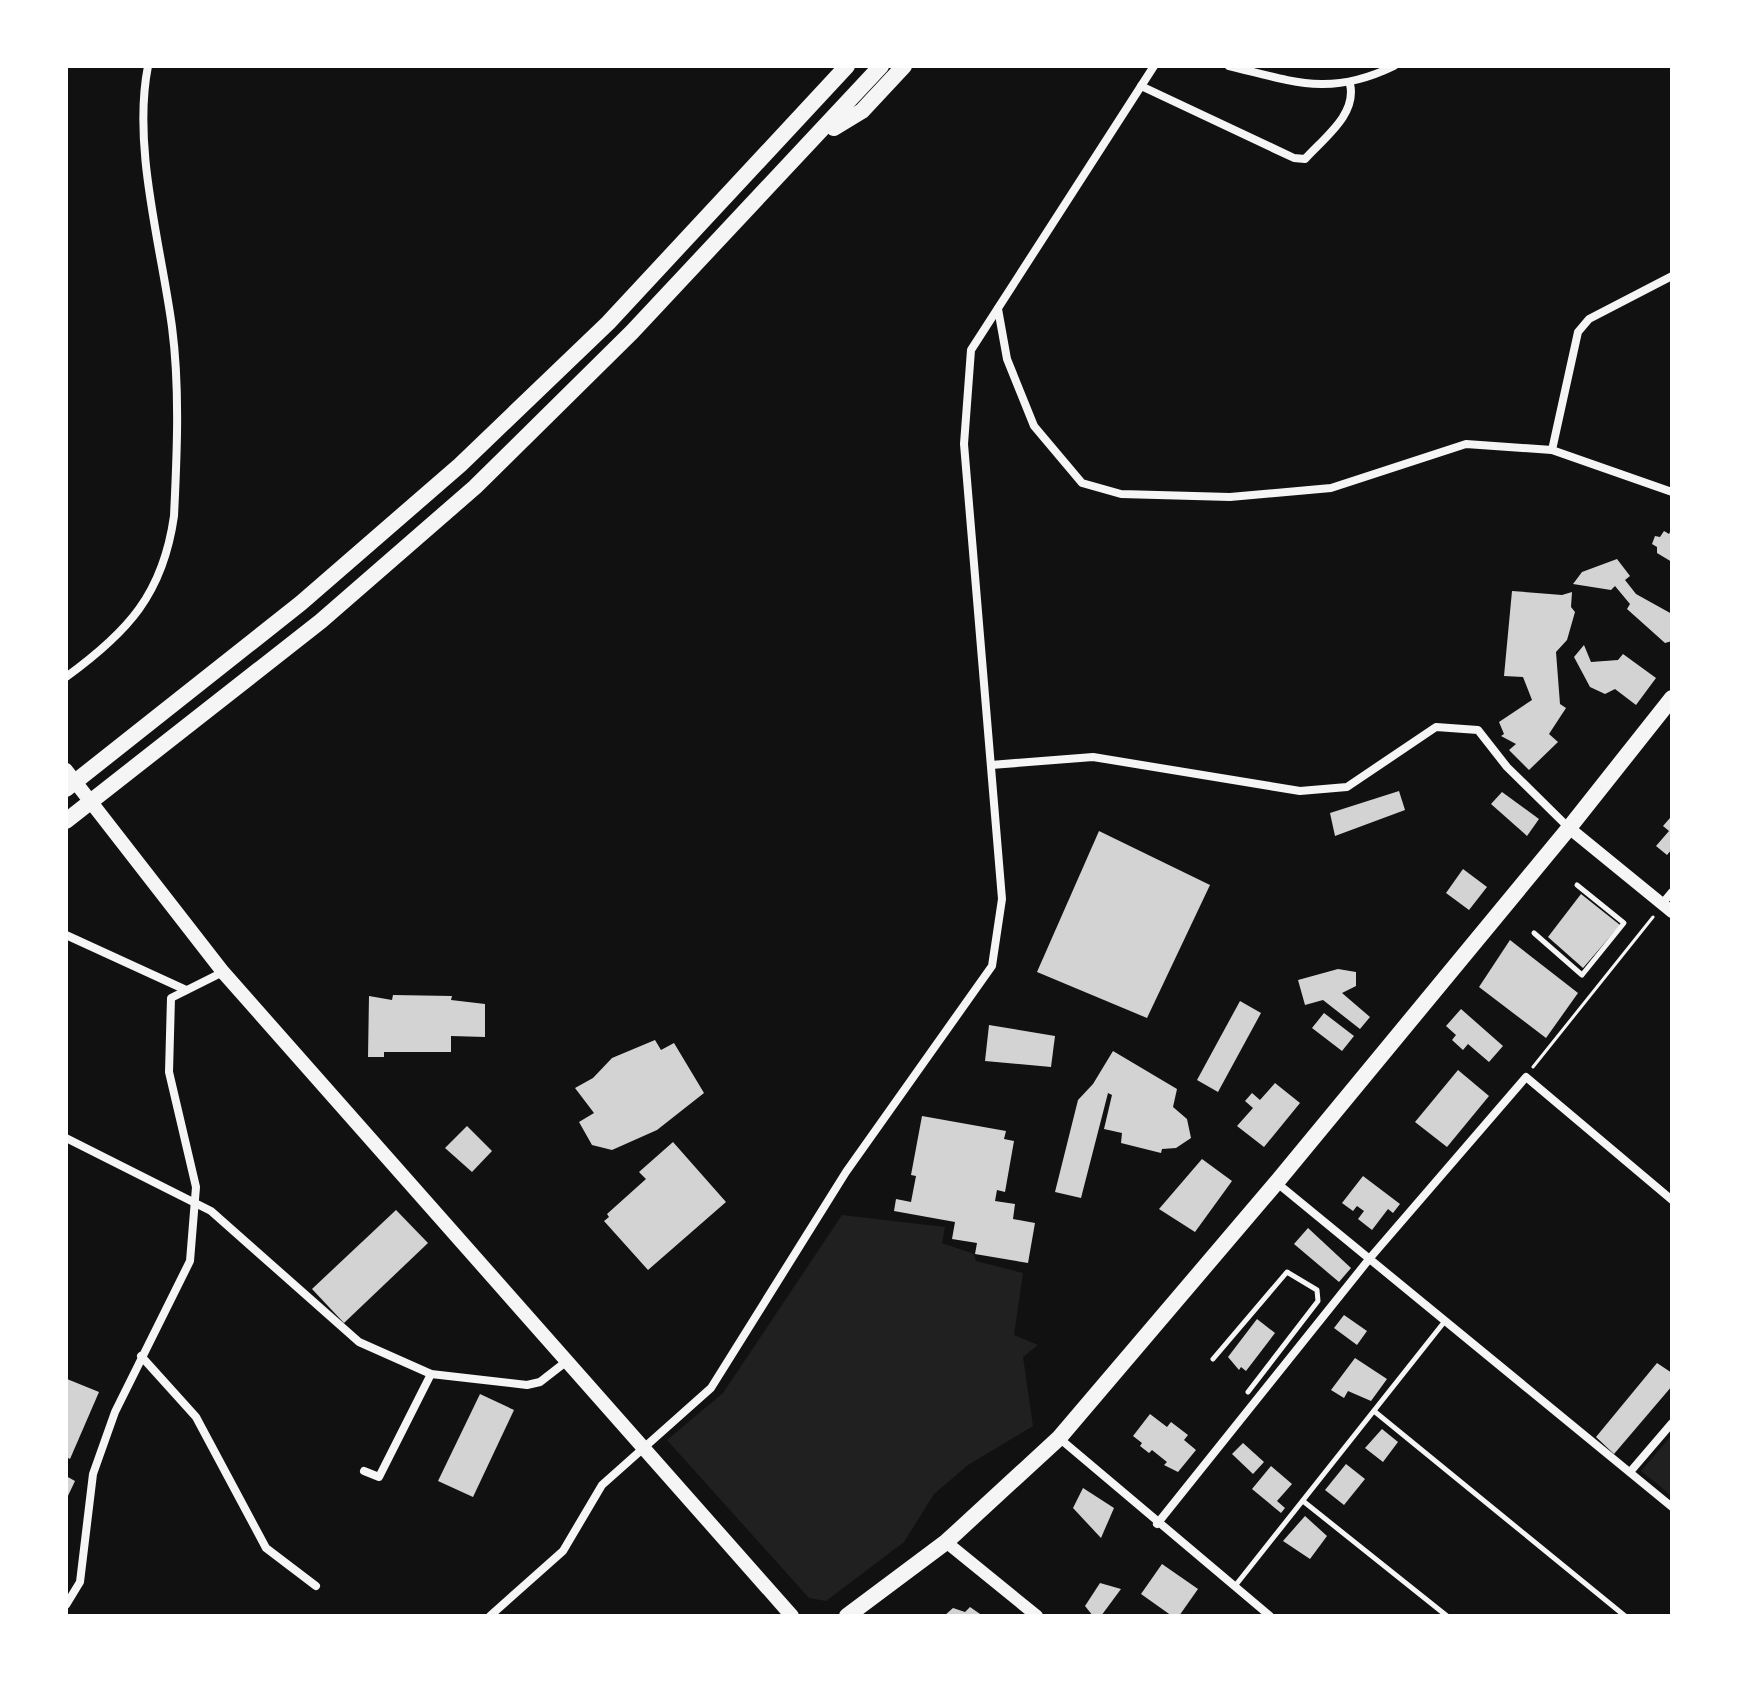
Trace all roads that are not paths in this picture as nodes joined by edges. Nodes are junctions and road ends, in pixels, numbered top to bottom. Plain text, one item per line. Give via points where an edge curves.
1 (148, 66) edge
2 (847, 66) edge
3 (881, 66) edge
4 (904, 66) edge
5 (1154, 66) edge
6 (1229, 66) edge
7 (1394, 66) edge
8 (1350, 84) junction
9 (1141, 86) junction
10 (818, 137) junction
11 (1672, 276) edge
12 (998, 309) junction
13 (1552, 450) junction
14 (1672, 492) edge
15 (66, 677) edge
16 (1672, 698) edge
17 (991, 765) junction
18 (66, 770) edge
19 (66, 789) edge
20 (66, 821) edge
21 (1569, 828) junction
22 (1577, 885) dead end
23 (1672, 892) edge
24 (1667, 908) edge
25 (1534, 933) dead end
26 (66, 935) edge
27 (223, 972) junction
28 (186, 990) junction
29 (66, 1138) edge
30 (1276, 1183) junction
31 (1672, 1200) edge
32 (194, 1201) junction
33 (1370, 1258) junction
34 (1445, 1321) junction
35 (141, 1356) junction
36 (1213, 1359) dead end
37 (567, 1361) junction
38 (431, 1374) junction
39 (1248, 1392) dead end
40 (1374, 1411) junction
41 (1672, 1423) edge
42 (1059, 1438) junction
43 (644, 1447) junction
44 (364, 1471) dead end
45 (1630, 1472) junction
46 (1303, 1501) junction
47 (1672, 1507) edge
48 (1157, 1524) junction
49 (946, 1542) junction
50 (316, 1586) dead end
51 (1234, 1587) junction
52 (66, 1605) edge
53 (490, 1616) edge
54 (792, 1616) edge
55 (847, 1616) edge
56 (1037, 1616) edge
57 (1270, 1616) edge
58 (1447, 1616) edge
59 (1625, 1616) edge

1 - 15 street via 144,113 149,181 172,331 172,531 145,604 112,641
2 - 19 highway via 608,323 460,465 301,603
3 - 10 highway
4 - 10 highway via 862,111
5 - 9 street
6 - 8 street via 1326,87
7 - 8 street
8 - 9 street via 1354,100 1349,110 1305,159
9 - 12 street
10 - 20 highway via 475,487 321,621
11 - 13 street via 1589,319 1578,332
12 - 13 street via 1007,359 1034,426 1082,483 1121,494 1230,497 1331,488 1466,444
12 - 17 street via 971,350 964,444
13 - 14 street
16 - 21 highway
17 - 21 street via 1093,757 1300,791 1347,787 1436,727 1478,730
17 - 43 street via 1002,899 992,966 846,1172 711,1388
18 - 27 main road
21 - 24 street
21 - 30 highway
22 - 25 lane via 1624,923 1582,975
23 - 24 street
26 - 28 street
27 - 28 street
27 - 37 main road
28 - 32 street via 171,998 169,1072 196,1187
29 - 32 street
30 - 33 street
30 - 42 highway
31 - 33 street via 1526,1077
32 - 35 street via 190,1261
32 - 38 street via 359,1342
33 - 34 street
33 - 48 street
34 - 40 lane
34 - 45 street
35 - 50 street via 196,1417 266,1548
35 - 52 street via 93,1474 80,1582
36 - 39 lane via 1287,1272 1317,1290 1318,1301
37 - 38 street via 540,1382 527,1385
37 - 43 main road
38 - 44 street via 379,1477
40 - 46 lane
40 - 59 lane
41 - 45 street
42 - 48 street
42 - 49 highway
43 - 53 street via 602,1485 563,1551
43 - 54 main road
45 - 47 street
46 - 51 lane
46 - 58 lane
48 - 51 street
49 - 55 highway
49 - 56 street
51 - 57 street

